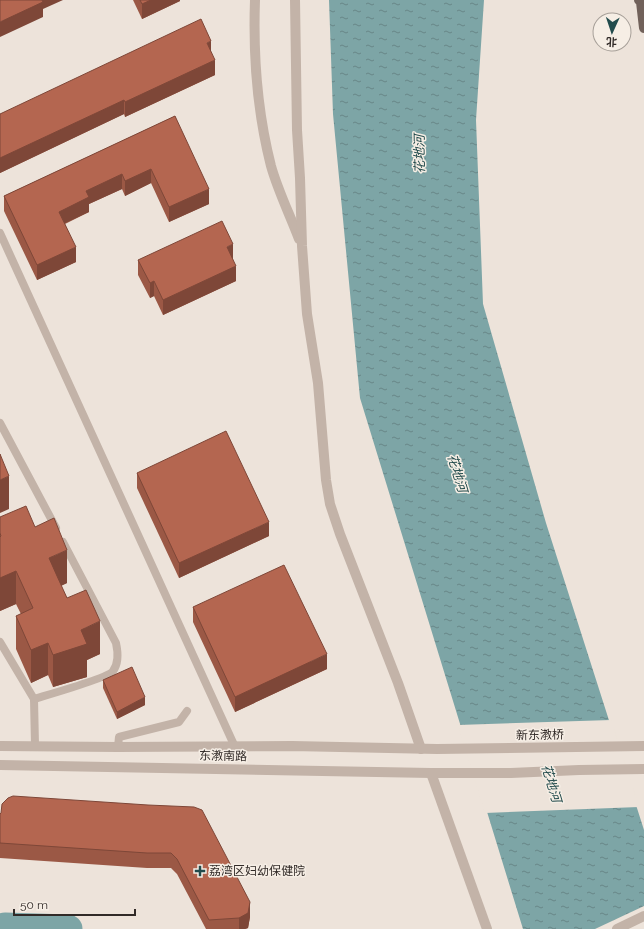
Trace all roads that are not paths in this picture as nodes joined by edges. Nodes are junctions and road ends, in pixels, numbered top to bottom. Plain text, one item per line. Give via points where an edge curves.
1 (255, 0) edge
2 (295, 0) edge
3 (639, 0) edge
4 (644, 28) edge
5 (0, 233) edge
6 (302, 246) junction
7 (0, 423) edge
8 (0, 642) edge
9 (34, 699) junction
10 (187, 711) dead end
11 (35, 745) junction
12 (0, 746) edge
13 (235, 746) junction
14 (644, 746) edge
15 (118, 747) junction
16 (421, 748) junction
17 (437, 749) joint
18 (0, 765) edge
19 (644, 769) edge
20 (431, 773) junction
21 (644, 916) edge
22 (487, 929) edge
23 (617, 929) edge

1 - 6 street via 255,67 261,124 271,167
2 - 6 street
3 - 4 main road
5 - 13 lane
6 - 16 street via 307,314 318,383 323,454 330,504
7 - 9 lane via 118,652 112,673
8 - 9 lane
9 - 11 lane
10 - 15 lane via 179,722 119,737
11 - 12 street, 东漖南路
11 - 15 street, 东漖南路
13 - 15 street, 东漖南路
13 - 16 street, 东漖南路
14 - 17 street, 新东漖桥
16 - 17 street, 东漖南路
18 - 20 street, 东漖南路
19 - 20 street, 东漖南路
20 - 22 street
21 - 23 street

